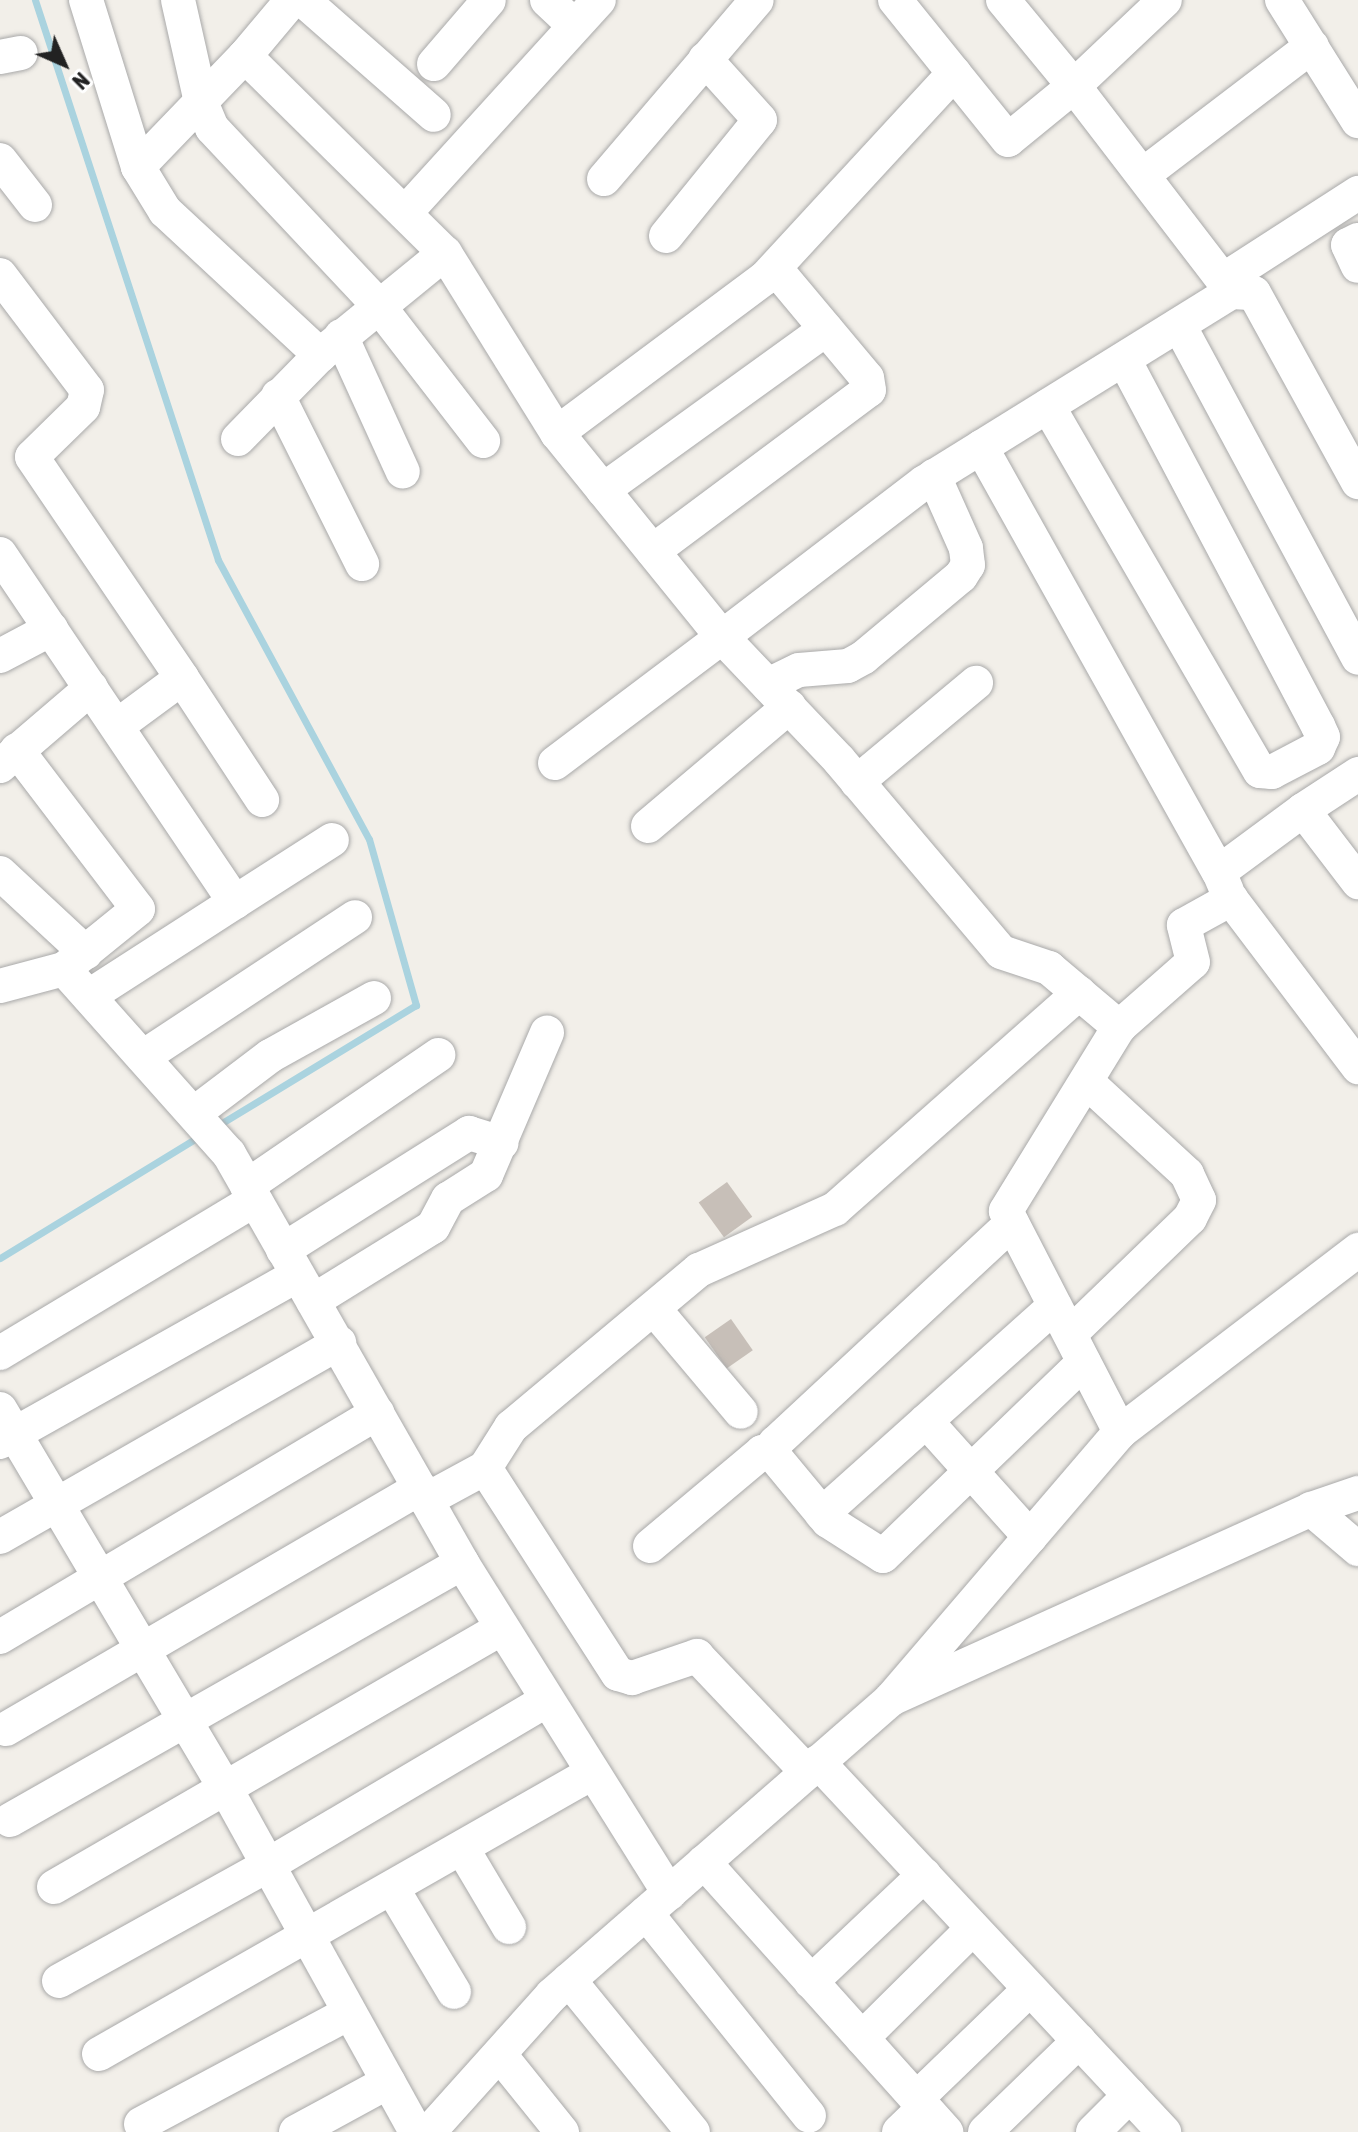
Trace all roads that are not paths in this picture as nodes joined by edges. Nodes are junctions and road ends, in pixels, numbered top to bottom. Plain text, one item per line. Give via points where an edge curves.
1 (86, 0) edge
2 (178, 0) edge
3 (254, 0) edge
4 (292, 0) edge
5 (303, 0) edge
6 (489, 0) edge
7 (547, 0) edge
8 (599, 0) edge
9 (757, 0) edge
10 (895, 0) edge
11 (1003, 0) edge
12 (1165, 0) edge
13 (1282, 0) edge
14 (574, 25) junction
15 (1312, 46) junction
16 (252, 47) junction
17 (705, 59) junction
18 (434, 64) dead end
19 (954, 73) junction
20 (1074, 86) junction
21 (201, 102) junction
22 (434, 115) dead end
23 (1358, 121) edge
24 (0, 160) edge
25 (138, 167) junction
26 (1144, 174) junction
27 (604, 179) dead end
28 (1358, 193) edge
29 (35, 205) dead end
30 (405, 213) junction
31 (666, 236) dead end
32 (1358, 240) edge
33 (445, 253) junction
34 (1358, 266) edge
35 (775, 268) junction
36 (0, 275) edge
37 (1228, 286) junction
38 (378, 305) junction
39 (1179, 325) junction
40 (826, 329) junction
41 (331, 346) junction
42 (1124, 359) junction
43 (278, 396) junction
44 (1048, 406) junction
45 (557, 433) junction
46 (238, 439) dead end
47 (483, 441) dead end
48 (981, 447) junction
49 (403, 472) dead end
50 (934, 476) junction
51 (1358, 482) edge
52 (603, 490) junction
53 (653, 551) junction
54 (0, 554) edge
55 (362, 564) dead end
56 (51, 629) junction
57 (722, 637) junction
58 (0, 656) edge
59 (1358, 658) edge
60 (182, 678) junction
61 (976, 683) dead end
62 (91, 688) junction
63 (778, 696) junction
64 (117, 726) junction
65 (9, 758) edge
66 (555, 763) dead end
67 (1358, 774) edge
68 (857, 782) junction
69 (262, 800) dead end
70 (1303, 810) junction
71 (648, 826) dead end
72 (332, 840) dead end
73 (0, 873) edge
74 (1358, 882) edge
75 (1225, 885) junction
76 (235, 902) junction
77 (355, 917) dead end
78 (75, 961) junction
79 (0, 986) edge
80 (1079, 993) junction
81 (89, 996) junction
82 (374, 998) dead end
83 (1119, 1027) junction
84 (547, 1033) dead end
85 (438, 1055) dead end
86 (143, 1057) junction
87 (1358, 1067) edge
88 (1086, 1081) junction
89 (201, 1119) junction
90 (502, 1143) junction
91 (251, 1193) junction
92 (1012, 1223) junction
93 (1358, 1250) edge
94 (298, 1275) junction
95 (655, 1310) junction
96 (1070, 1334) junction
97 (339, 1343) junction
98 (0, 1353) edge
99 (741, 1412) dead end
100 (378, 1413) junction
101 (926, 1421) junction
102 (5, 1428) edge
103 (1120, 1432) junction
104 (772, 1450) junction
105 (485, 1468) junction
106 (973, 1471) junction
107 (1358, 1493) edge
108 (423, 1494) junction
109 (59, 1504) junction
110 (1311, 1509) junction
111 (822, 1514) junction
112 (0, 1537) edge
113 (1030, 1537) junction
114 (650, 1546) dead end
115 (1358, 1549) edge
116 (462, 1563) junction
117 (102, 1576) junction
118 (502, 1628) junction
119 (0, 1637) edge
120 (143, 1646) junction
121 (891, 1699) junction
122 (547, 1700) junction
123 (186, 1722) junction
124 (6, 1729) dead end
125 (813, 1767) junction
126 (592, 1773) junction
127 (226, 1789) junction
128 (10, 1820) dead end
129 (462, 1848) junction
130 (704, 1862) junction
131 (268, 1865) junction
132 (924, 1875) junction
133 (54, 1887) dead end
134 (392, 1888) junction
135 (657, 1903) junction
136 (509, 1927) dead end
137 (973, 1928) junction
138 (307, 1937) junction
139 (569, 1980) junction
140 (59, 1981) dead end
141 (811, 1982) junction
142 (1030, 1989) junction
143 (454, 1992) dead end
144 (349, 2013) junction
145 (862, 2038) junction
146 (1079, 2041) junction
147 (99, 2054) dead end
148 (500, 2055) junction
149 (388, 2082) junction
150 (1130, 2095) junction
151 (929, 2113) edge
152 (809, 2116) dead end
153 (141, 2124) dead end
154 (296, 2132) edge
155 (416, 2132) edge
156 (429, 2132) edge
157 (562, 2132) edge
158 (693, 2132) edge
159 (899, 2132) edge
160 (985, 2132) edge
161 (1093, 2132) edge
162 (1164, 2132) edge

1 - 25 street
2 - 21 street
3 - 16 street
4 - 16 street
5 - 22 street
6 - 18 street
7 - 14 street
8 - 14 street
9 - 17 street
10 - 19 street
11 - 20 street
12 - 20 street
13 - 15 street
14 - 30 street
15 - 23 street
15 - 26 street
16 - 21 street
16 - 30 street
17 - 27 street
17 - 31 street via 760,120
19 - 20 street via 1008,140
19 - 35 street
20 - 26 street
21 - 25 street
21 - 38 street via 225,144
24 - 29 street
25 - 41 street via 165,211
26 - 37 street
28 - 37 street
30 - 33 street
32 - 34 street via 1348,245
33 - 38 street
33 - 45 street
35 - 40 street
35 - 45 street
36 - 60 street via 87,390 83,407 32,457
37 - 39 street
37 - 51 street via 1254,293
38 - 41 street
38 - 47 street
39 - 42 street
39 - 59 street
40 - 52 street
40 - 53 street via 867,378 869,390
41 - 43 street
41 - 49 street
42 - 44 street
42 - 44 street via 1318,726 1323,737 1318,748 1272,772 1260,771
43 - 46 street
43 - 55 street
44 - 48 street
45 - 52 street
48 - 50 street
48 - 75 street
50 - 57 street
50 - 63 street via 966,548 968,565 961,576 864,657 848,666 799,670
52 - 53 street
53 - 57 street
54 - 56 street
56 - 58 street
56 - 62 street
57 - 63 street
57 - 66 street
60 - 64 street
60 - 69 street
61 - 68 street
62 - 64 street
62 - 65 street
63 - 68 street
63 - 71 street
64 - 76 street
65 - 78 street via 137,901 135,915
67 - 70 street
68 - 80 street via 1001,952 1049,968
70 - 74 street
70 - 75 street
72 - 76 street
73 - 78 street
75 - 83 street via 1184,925 1193,962
75 - 87 street
76 - 81 street
77 - 86 street
78 - 79 street
78 - 81 street
80 - 83 street
80 - 95 street via 835,1209 709,1263
81 - 86 street
82 - 89 street via 270,1056
83 - 88 street
84 - 90 street
85 - 91 street
86 - 89 street
88 - 92 street via 1006,1211
88 - 96 street via 1187,1174 1199,1200 1190,1218
89 - 91 street
90 - 94 street via 486,1175 448,1199 433,1227
90 - 94 street via 469,1133
91 - 94 street
91 - 98 street
92 - 96 street
92 - 104 street
93 - 103 street
94 - 97 street
94 - 102 street
95 - 99 street
95 - 105 street via 511,1427
96 - 101 street
96 - 103 street
96 - 106 street
97 - 100 street
97 - 109 street
100 - 108 street
100 - 117 street
101 - 106 street
101 - 111 street
102 - 109 street
103 - 113 street
104 - 111 street
104 - 114 street via 762,1452
105 - 108 street
105 - 125 street via 618,1674 632,1678 697,1656
106 - 111 street via 883,1556
106 - 113 street
107 - 110 street
108 - 116 street
108 - 120 street
109 - 112 street
109 - 117 street
110 - 115 street
110 - 121 street
113 - 121 street
116 - 118 street
116 - 123 street
117 - 119 street
117 - 120 street
118 - 122 street
118 - 127 street
120 - 123 street
120 - 124 street
121 - 125 street
122 - 126 street
122 - 131 street
123 - 127 street
123 - 128 street
125 - 130 street
125 - 132 street
126 - 129 street
126 - 135 street
127 - 131 street
127 - 133 street
129 - 134 street
129 - 136 street
130 - 135 street
130 - 141 street
131 - 138 street
131 - 140 street
132 - 137 street
132 - 141 street
134 - 138 street
134 - 143 street
135 - 139 street
135 - 152 street
137 - 142 street
137 - 145 street
138 - 144 street
138 - 147 street
139 - 148 street
139 - 158 street
141 - 145 street
142 - 146 street
142 - 151 street
144 - 149 street
144 - 153 street
145 - 151 street
146 - 150 street
146 - 160 street
148 - 156 street
148 - 157 street
149 - 154 street
149 - 155 street
150 - 161 street
150 - 162 street
151 - 159 street

